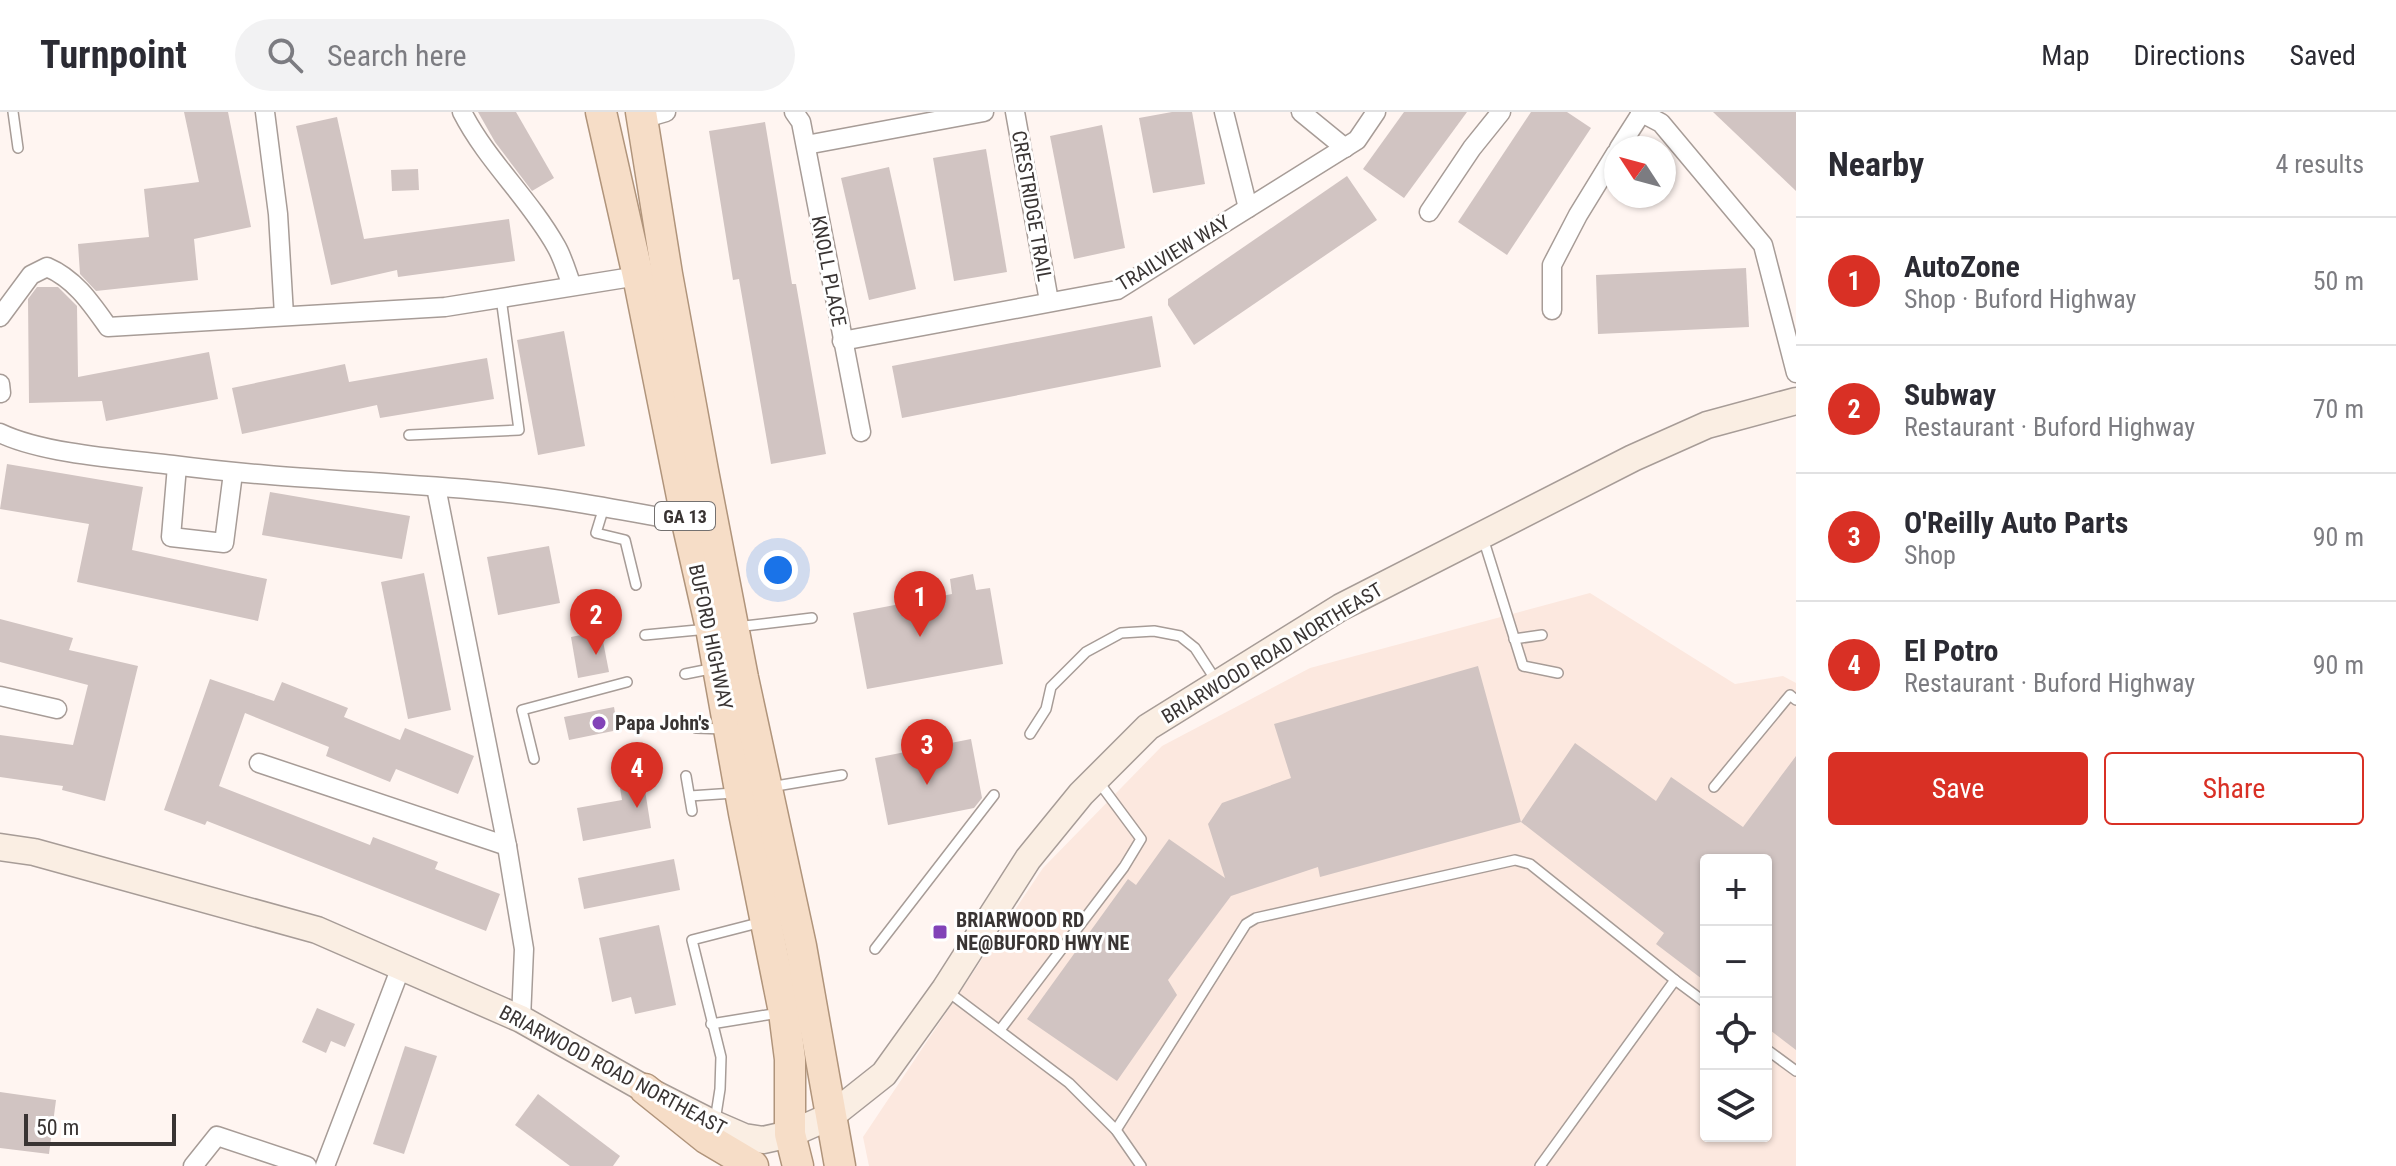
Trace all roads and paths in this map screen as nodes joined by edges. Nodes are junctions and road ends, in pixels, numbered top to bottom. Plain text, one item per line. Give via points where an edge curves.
1 (13, 112) edge
2 (265, 112) edge
3 (462, 112) edge
4 (601, 112) edge
5 (794, 112) edge
6 (984, 112) edge
7 (1015, 112) edge
8 (1224, 112) edge
9 (1301, 112) edge
10 (1376, 112) edge
11 (1501, 112) edge
12 (1641, 112) edge
13 (649, 114) edge
14 (1626, 136) edge
15 (806, 145) junction
16 (18, 148) dead end
17 (1345, 148) junction
18 (1604, 173) edge
19 (1248, 208) junction
20 (1429, 212) dead end
21 (638, 276) junction
22 (572, 286) junction
23 (501, 298) junction
24 (1049, 301) junction
25 (1552, 310) dead end
26 (284, 315) junction
27 (0, 317) edge
28 (842, 341) junction
29 (1796, 373) edge
30 (0, 384) edge
31 (1, 393) edge
32 (1796, 401) edge
33 (861, 432) dead end
34 (0, 433) edge
35 (409, 435) dead end
36 (177, 466) junction
37 (233, 473) junction
38 (436, 487) junction
39 (604, 507) junction
40 (687, 522) junction
41 (1482, 535) junction
42 (636, 585) dead end
43 (812, 618) dead end
44 (722, 628) junction
45 (645, 635) dead end
46 (1542, 635) dead end
47 (1514, 639) junction
48 (719, 668) junction
49 (1558, 673) dead end
50 (685, 674) dead end
51 (627, 682) dead end
52 (1217, 682) junction
53 (0, 696) edge
54 (1796, 700) edge
55 (57, 709) dead end
56 (696, 728) dead end
57 (730, 729) junction
58 (1030, 734) dead end
59 (534, 759) dead end
60 (259, 763) dead end
61 (842, 775) dead end
62 (686, 776) dead end
63 (1096, 779) junction
64 (1714, 787) dead end
65 (753, 790) junction
66 (994, 795) dead end
67 (690, 796) junction
68 (692, 811) dead end
69 (507, 846) junction
70 (0, 847) edge
71 (765, 921) junction
72 (875, 949) dead end
73 (401, 967) junction
74 (1675, 980) junction
75 (945, 989) junction
76 (1700, 999) edge
77 (784, 1012) junction
78 (521, 1019) junction
79 (711, 1024) junction
80 (1000, 1030) junction
81 (1772, 1053) edge
82 (1796, 1071) edge
83 (645, 1089) junction
84 (831, 1116) junction
85 (714, 1124) junction
86 (1116, 1130) junction
87 (790, 1134) junction
88 (193, 1166) edge
89 (307, 1166) edge
90 (325, 1166) edge
91 (753, 1166) edge
92 (798, 1166) edge
93 (840, 1166) edge
94 (1141, 1166) edge
95 (1540, 1166) edge

1 - 16 lane
2 - 26 street
3 - 22 street via 475,138 541,222
4 - 21 main road, BUFORD HIGHWAY / GA 13
5 - 15 street, KNOLL PLACE
6 - 15 street
7 - 24 street, CRESTRIDGE TRAIL
8 - 19 street
9 - 17 street
10 - 17 street, TRAILVIEW WAY
11 - 20 street
12 - 14 street
12 - 29 street via 1661,123 1763,245
13 - 44 main road, BUFORD HIGHWAY / GA 13 via 667,274
15 - 28 street, KNOLL PLACE
17 - 19 street, TRAILVIEW WAY
18 - 25 street via 1552,265
19 - 24 street, TRAILVIEW WAY via 1117,290
21 - 22 street
21 - 40 main road, BUFORD HIGHWAY / GA 13
22 - 23 street
23 - 26 street via 445,307
23 - 35 lane via 519,430
24 - 28 street, TRAILVIEW WAY
26 - 27 street via 108,327 78,287 47,267 31,275
28 - 33 street, KNOLL PLACE
30 - 31 street
32 - 41 street, BRIARWOOD ROAD NORTHEAST via 1707,425
34 - 36 street via 20,442
36 - 37 street
36 - 37 street via 171,537 224,543
37 - 38 street
38 - 39 street
38 - 69 street
39 - 40 street
39 - 42 lane via 596,533 625,540
40 - 44 main road, BUFORD HIGHWAY / GA 13
41 - 47 lane
41 - 52 street, BRIARWOOD ROAD NORTHEAST via 1341,607
43 - 44 lane
44 - 45 lane
44 - 48 main road, BUFORD HIGHWAY / GA 13
44 - 65 main road, BUFORD HIGHWAY / GA 13
46 - 47 lane
47 - 49 lane via 1523,666
48 - 50 lane
48 - 57 main road, BUFORD HIGHWAY / GA 13
51 - 59 lane via 522,710
52 - 58 lane via 1195,648 1180,636 1121,633 1086,652 1051,687 1046,709
52 - 63 street, BRIARWOOD ROAD NORTHEAST via 1148,727
53 - 55 street
54 - 64 lane via 1790,695
56 - 57 lane
57 - 65 main road, BUFORD HIGHWAY / GA 13
60 - 69 street
61 - 65 lane
62 - 67 lane
63 - 75 street, BRIARWOOD ROAD NORTHEAST via 1028,859
63 - 80 lane via 1141,839
65 - 67 lane
65 - 71 main road, BUFORD HIGHWAY / GA 13
65 - 84 main road, BUFORD HIGHWAY / GA 13 via 801,946
66 - 72 lane
67 - 68 lane
69 - 78 street via 524,949
70 - 73 street, BRIARWOOD ROAD NORTHEAST via 317,930
71 - 77 main road, BUFORD HIGHWAY / GA 13
71 - 79 lane via 692,940
73 - 78 street, BRIARWOOD ROAD NORTHEAST
73 - 90 street
74 - 76 lane
74 - 86 lane via 1530,864 1515,860 1256,918 1246,924
74 - 95 lane
75 - 80 lane
75 - 84 street, BRIARWOOD ROAD NORTHEAST via 884,1074
77 - 79 lane
77 - 87 main road, BUFORD HIGHWAY / GA 13
78 - 83 street, BRIARWOOD ROAD NORTHEAST
79 - 85 lane via 721,1057
80 - 86 lane via 1069,1083
81 - 82 lane
83 - 85 street, BRIARWOOD ROAD NORTHEAST
83 - 91 main road via 706,1138
84 - 87 street, BRIARWOOD ROAD NORTHEAST
84 - 93 main road, BUFORD HIGHWAY / GA 13
85 - 87 street, BRIARWOOD ROAD NORTHEAST via 763,1140
86 - 94 lane
87 - 92 main road, BUFORD HIGHWAY / GA 13
88 - 89 street via 217,1136

